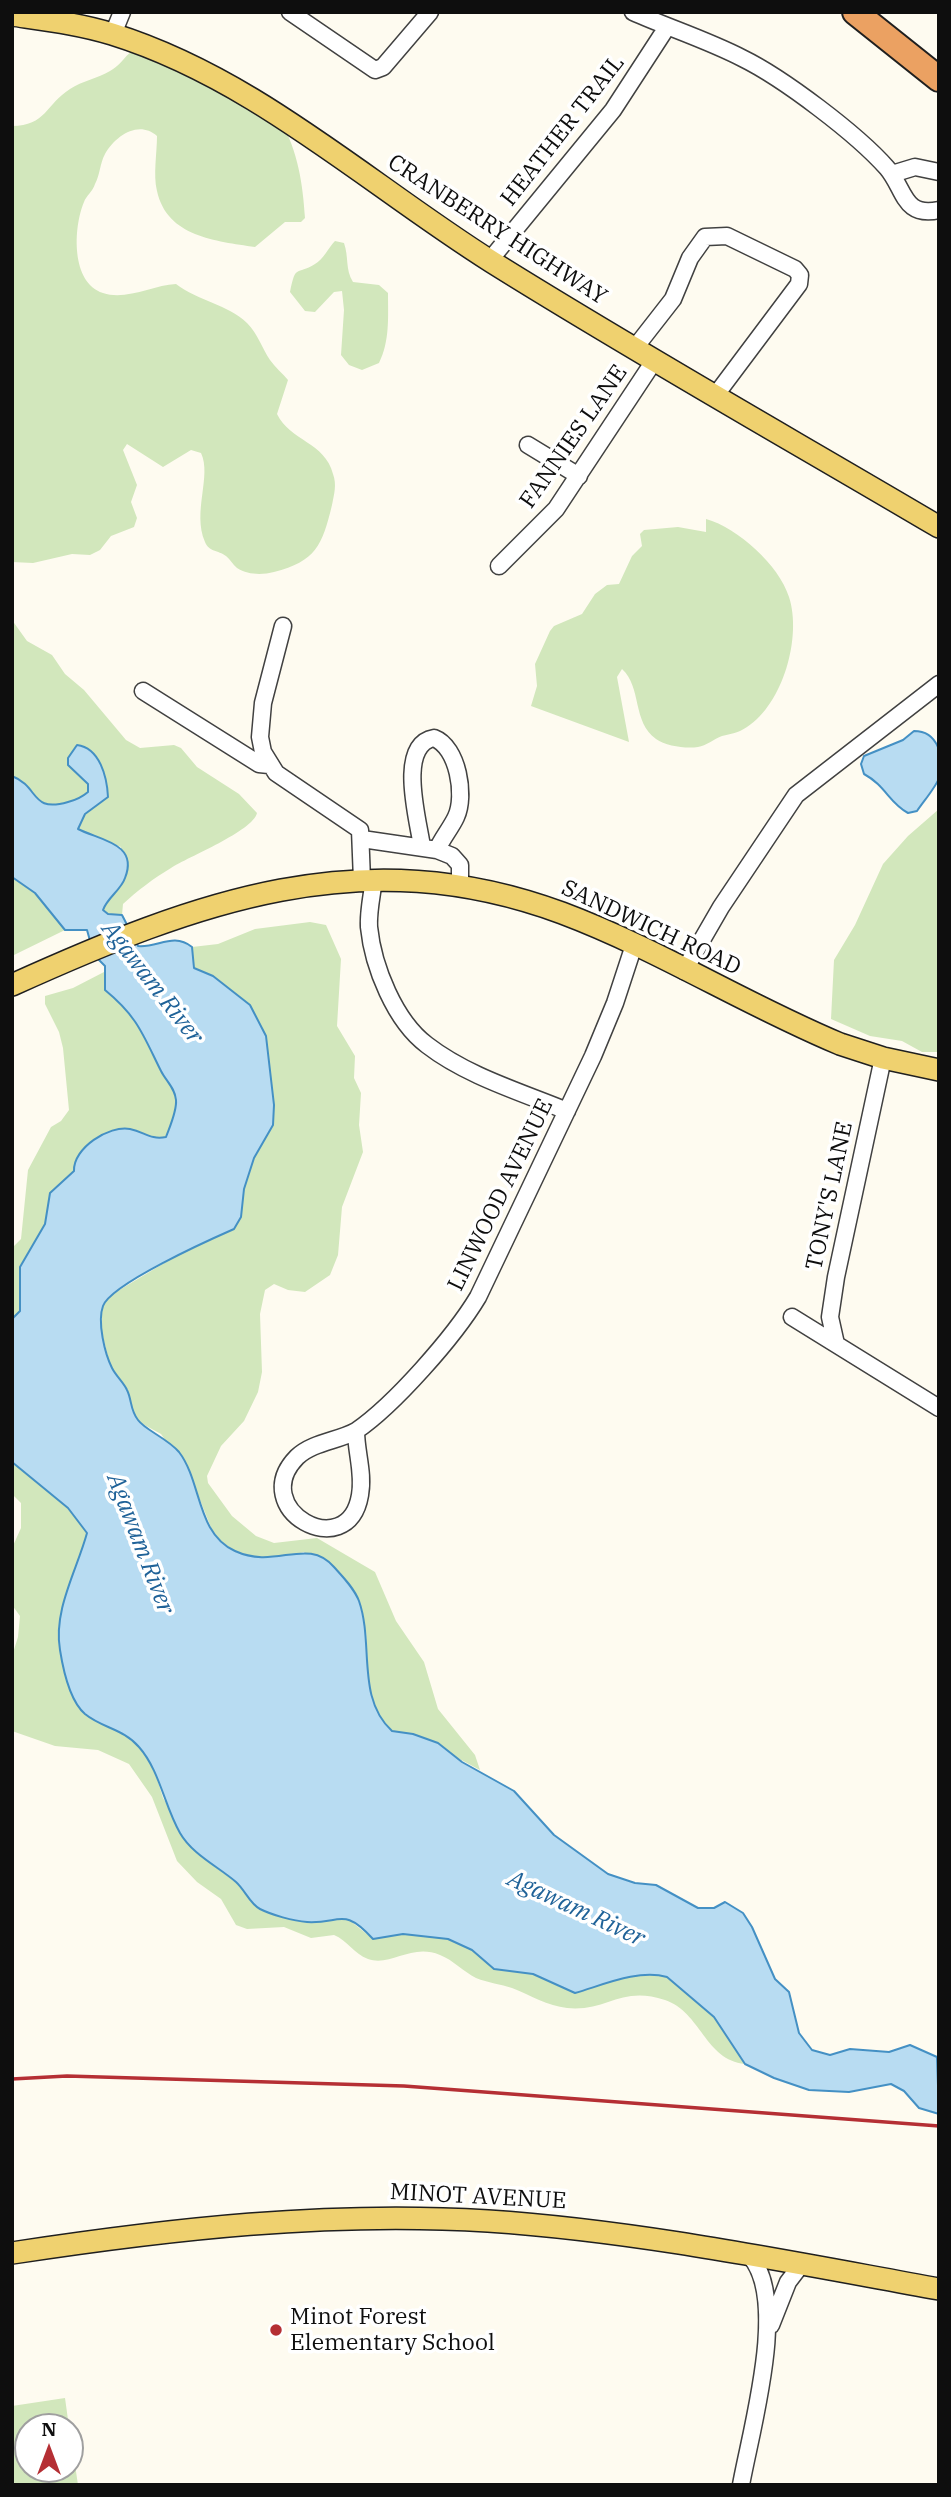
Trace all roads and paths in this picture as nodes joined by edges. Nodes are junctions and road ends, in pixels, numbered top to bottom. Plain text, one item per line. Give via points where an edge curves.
1 (122, 12) edge
2 (290, 12) edge
3 (430, 12) edge
4 (634, 12) edge
5 (855, 12) edge
6 (12, 15) edge
7 (667, 27) junction
8 (113, 34) junction
9 (939, 79) edge
10 (939, 172) edge
11 (892, 174) junction
12 (939, 210) edge
13 (489, 260) junction
14 (634, 349) junction
15 (654, 360) junction
16 (715, 396) junction
17 (528, 445) dead end
18 (579, 475) junction
19 (939, 527) edge
20 (499, 566) dead end
21 (283, 626) dead end
22 (939, 684) edge
23 (143, 691) dead end
24 (269, 765) junction
25 (362, 839) junction
26 (430, 848) junction
27 (368, 880) junction
28 (460, 886) junction
29 (634, 945) junction
30 (684, 971) junction
31 (12, 985) edge
32 (883, 1058) junction
33 (939, 1070) edge
34 (567, 1111) junction
35 (792, 1317) dead end
36 (836, 1344) junction
37 (939, 1408) edge
38 (356, 1430) junction
39 (12, 2253) edge
40 (750, 2256) junction
41 (801, 2265) junction
42 (939, 2289) edge
43 (769, 2330) junction
44 (741, 2485) edge

1 - 8 street
2 - 3 street via 375,70 383,67
4 - 7 street
5 - 9 highway
6 - 8 main road, CRANBERRY HIGHWAY
7 - 11 street via 751,62 841,128
7 - 13 street, HEATHER TRAIL via 613,110
8 - 13 main road, CRANBERRY HIGHWAY via 173,57 236,90
10 - 11 street via 915,167
11 - 12 street via 913,207 922,212
13 - 14 main road, CRANBERRY HIGHWAY
14 - 15 main road, CRANBERRY HIGHWAY
14 - 16 street via 673,299 705,237 727,236 800,275 796,289
15 - 16 main road, CRANBERRY HIGHWAY
15 - 18 street, FANNIES LANE
16 - 19 main road, CRANBERRY HIGHWAY
17 - 18 street
18 - 20 street, FANNIES LANE via 545,522
21 - 24 street via 261,715 261,745
22 - 30 street via 796,795
23 - 24 street via 259,764
24 - 25 street via 355,825
25 - 26 street
25 - 27 street
26 - 26 street via 412,782 419,751 434,738 453,760 459,790 457,815
26 - 28 street via 457,860 462,872
27 - 28 main road, SANDWICH ROAD
27 - 31 main road, SANDWICH ROAD via 310,884 236,898
27 - 34 street via 369,927 378,964 397,1008 414,1033 457,1063
28 - 29 main road, SANDWICH ROAD via 547,908
29 - 30 main road, SANDWICH ROAD
29 - 34 street, LINWOOD AVENUE via 615,1003
30 - 32 main road, SANDWICH ROAD via 822,1036
32 - 33 main road, SANDWICH ROAD
32 - 36 street, TONY'S LANE via 835,1277 830,1317
34 - 38 street, LINWOOD AVENUE via 471,1309 397,1393
35 - 36 street
36 - 37 street
38 - 38 street, LINWOOD AVENUE via 305,1451 294,1462 285,1496 290,1511 303,1523 338,1526 354,1511 361,1485
39 - 40 main road, MINOT AVENUE via 209,2227 369,2218 564,2228
40 - 41 main road, MINOT AVENUE
40 - 43 street via 765,2281
41 - 42 main road, MINOT AVENUE
41 - 43 street via 788,2282
43 - 44 street

